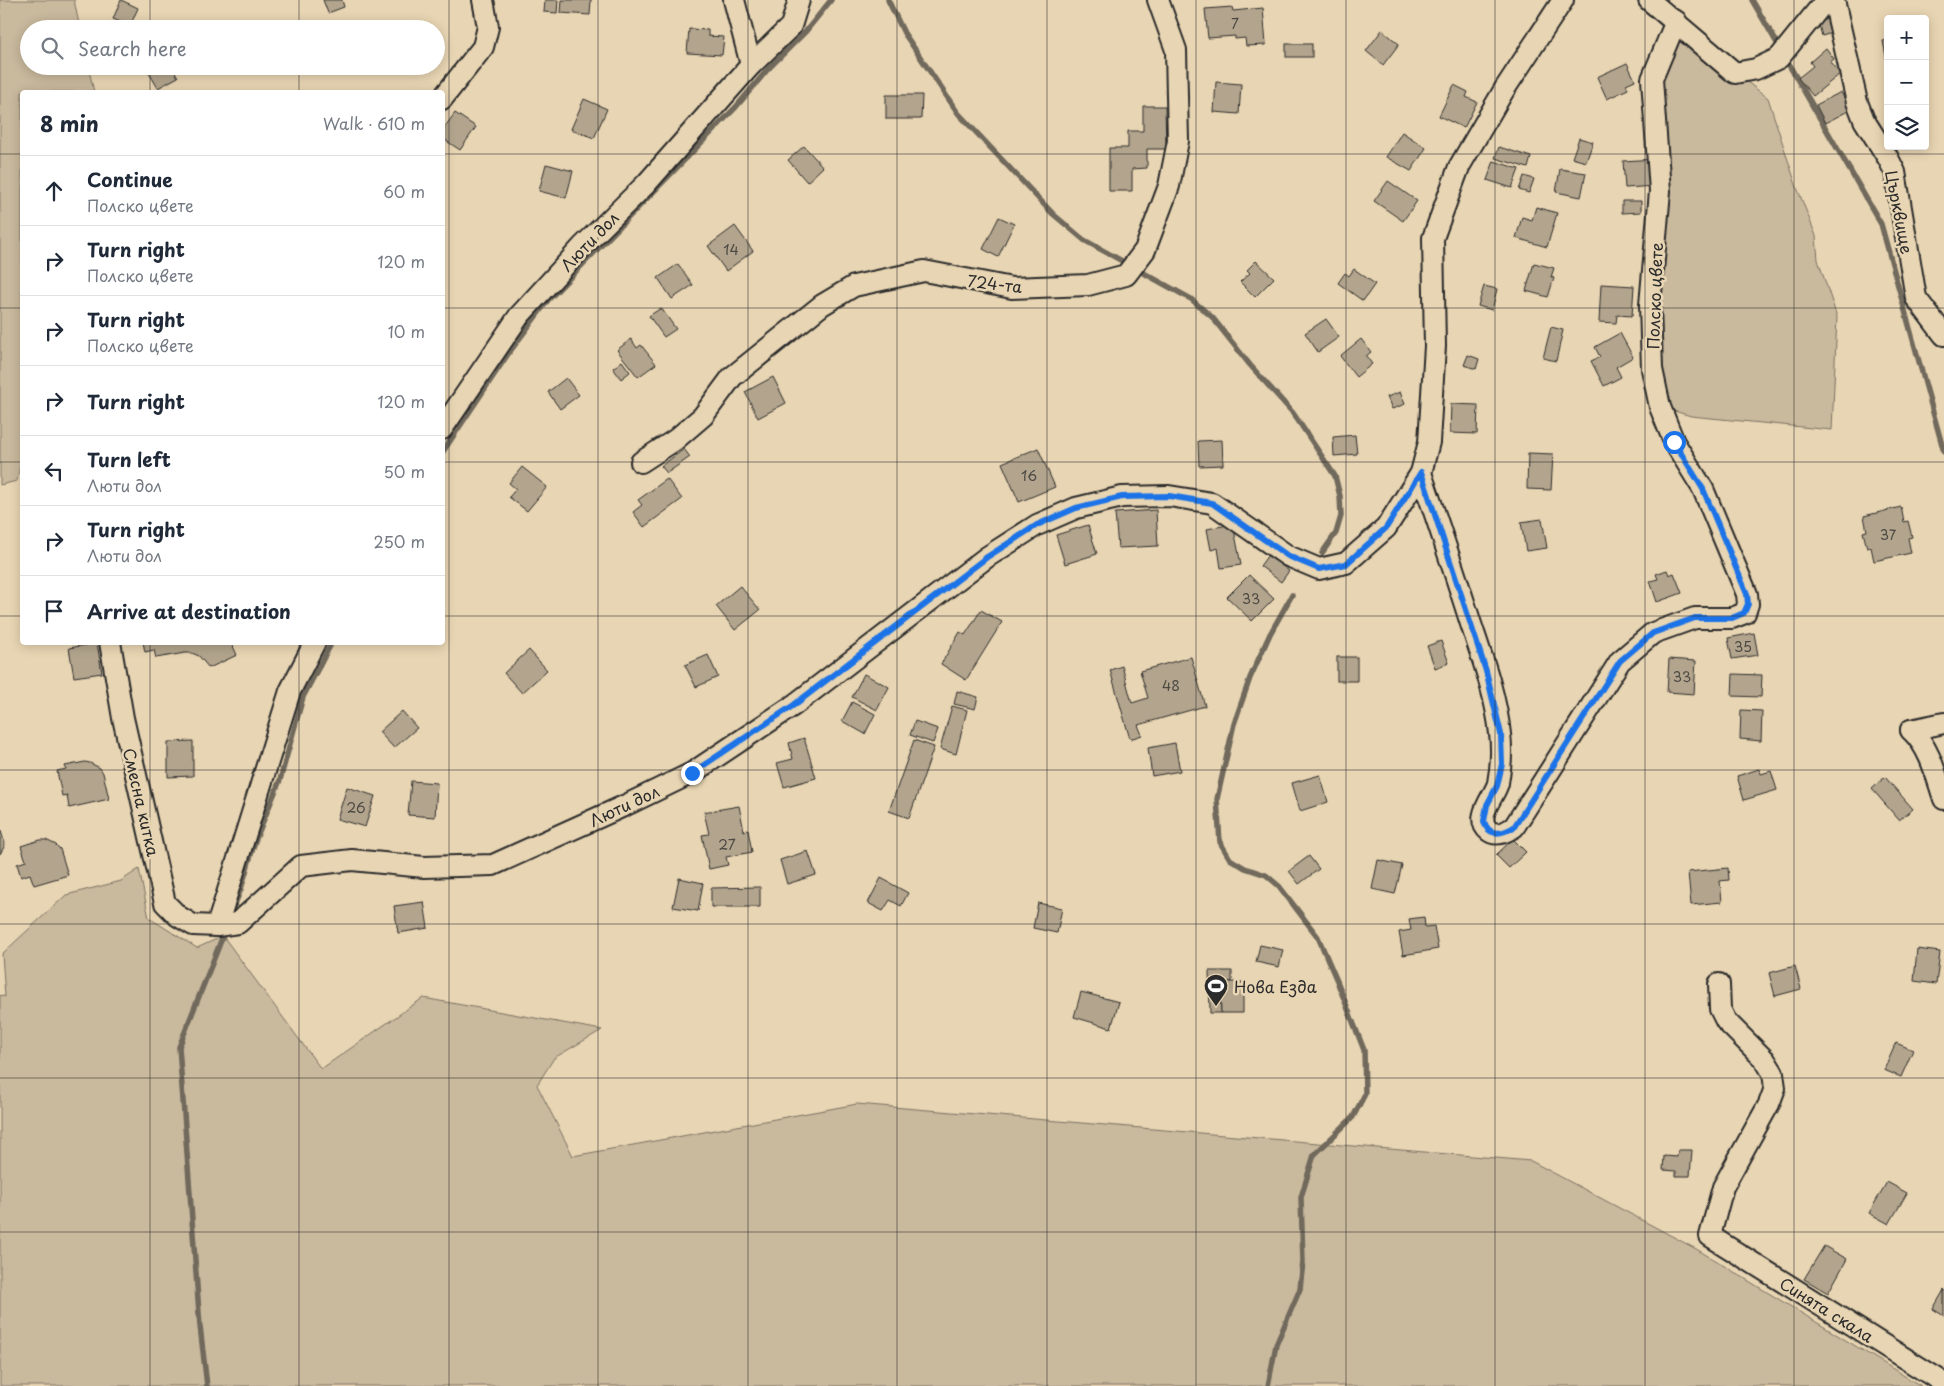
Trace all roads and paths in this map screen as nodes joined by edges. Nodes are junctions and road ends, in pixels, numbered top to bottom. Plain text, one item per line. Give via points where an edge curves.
1 (483, 0) edge
2 (734, 0) edge
3 (799, 0) edge
4 (1158, 0) edge
5 (1563, 0) edge
6 (1649, 0) edge
7 (1826, 0) edge
8 (1834, 0) edge
9 (1676, 21) junction
10 (751, 65) junction
11 (445, 95) edge
12 (1944, 335) edge
13 (445, 425) edge
14 (641, 462) dead end
15 (1421, 472) junction
16 (111, 645) edge
17 (313, 645) edge
18 (1944, 723) edge
19 (1944, 799) edge
20 (217, 926) junction
21 (1718, 984) dead end
22 (1944, 1383) edge

1 - 11 street via 488,27 482,47
2 - 10 street
3 - 10 street, Люти дол via 791,26
4 - 14 street, 724-та via 1176,50 1178,141 1168,186 1145,250 1126,275 1088,285 1012,288 924,271 854,286 822,306 732,377 703,416 676,440
5 - 15 street via 1504,90 1459,167 1433,238 1435,346 1429,442
6 - 9 street
7 - 9 street via 1779,58 1756,69 1735,72
8 - 12 street, Църквище via 1857,102 1895,172 1916,298
9 - 15 street, Полско цвете via 1652,79 1660,191 1650,305 1652,369 1660,407 1674,442 1703,489 1747,594 1748,604 1744,613 1732,618 1695,618 1653,633 1620,661 1514,827 1504,833 1490,831 1485,826 1484,813 1497,786 1502,764 1497,712
10 - 13 street, Люти дол via 646,184 519,316
15 - 20 street, Люти дол via 1386,528 1346,564 1319,569 1288,556 1212,503 1169,496 1122,497 1076,508 1037,525 987,557 794,705 692,773 493,865 424,867 352,860 301,866 238,923
16 - 20 street, Смесна китка via 123,718 165,902 178,916 193,925
17 - 20 street via 290,691
18 - 19 street via 1911,730 1928,753
21 - 22 street, Синята скала via 1720,1009 1726,1021 1765,1060 1773,1073 1775,1088 1723,1187 1710,1236

